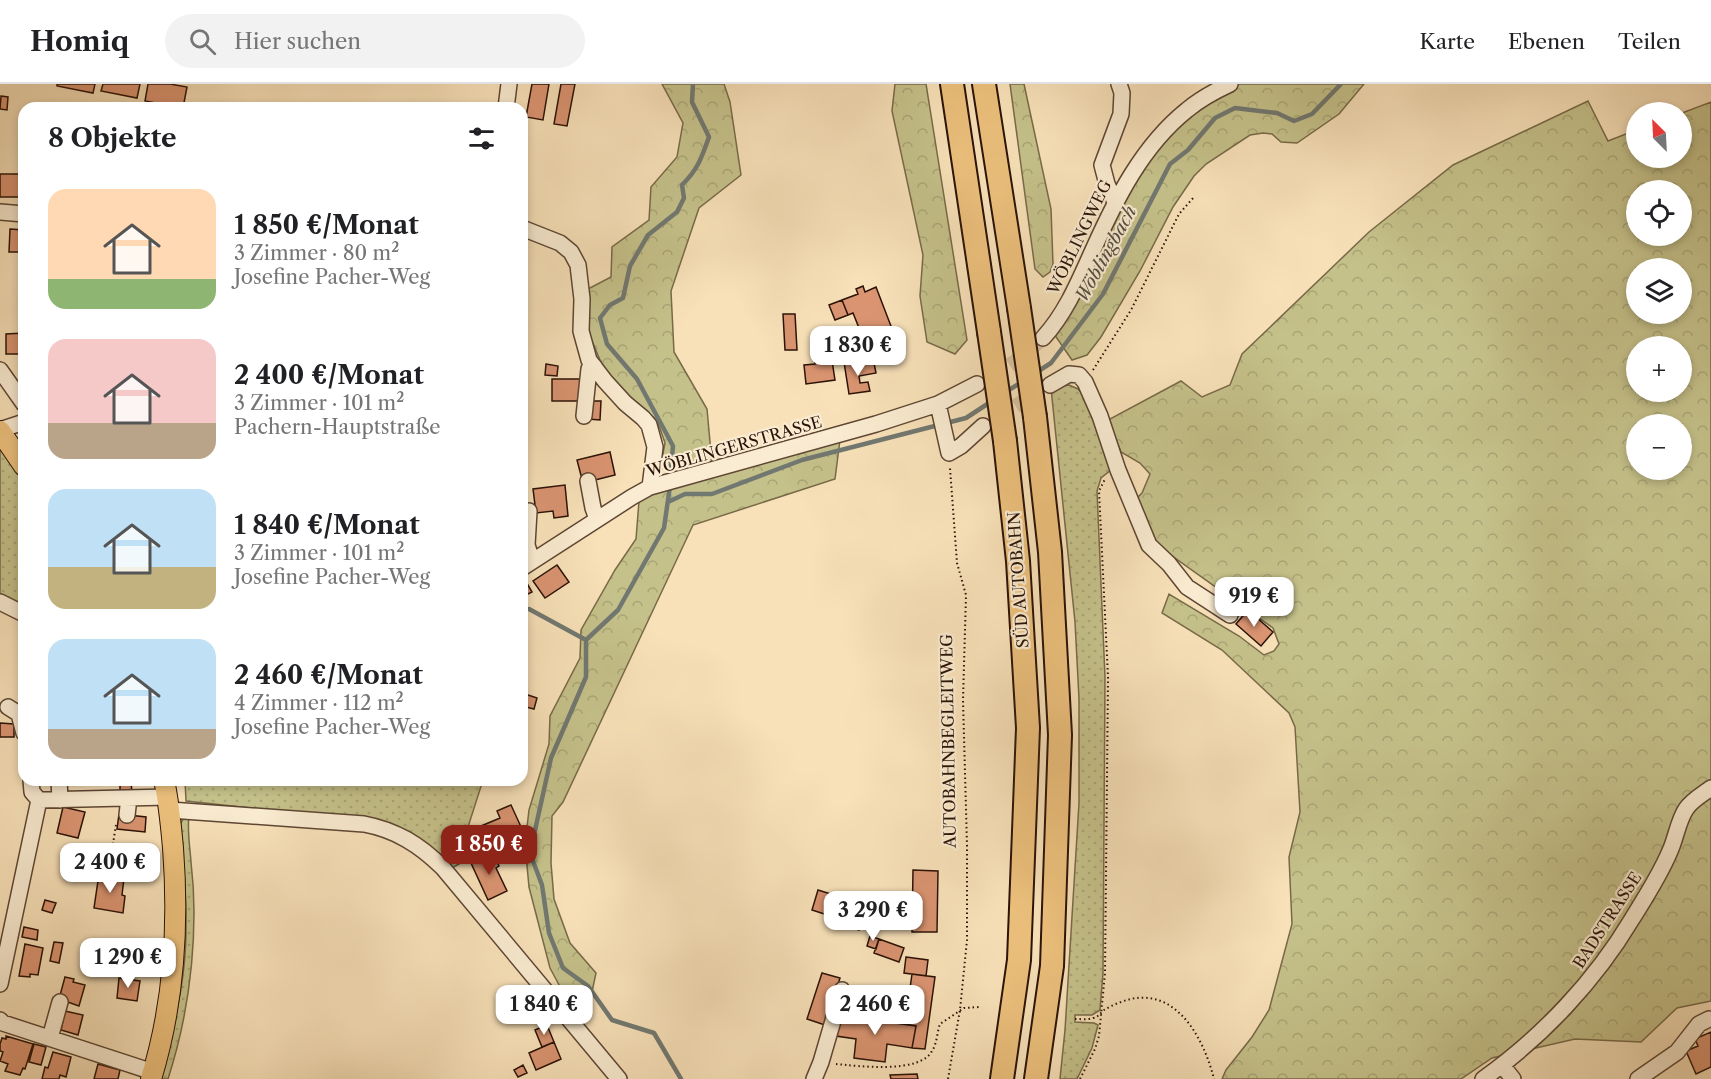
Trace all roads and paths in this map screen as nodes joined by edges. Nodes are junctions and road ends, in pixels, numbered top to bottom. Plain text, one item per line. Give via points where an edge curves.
1 (509, 84) edge
2 (952, 84) edge
3 (984, 84) edge
4 (1119, 84) edge
5 (1230, 84) edge
6 (507, 102) edge
7 (1194, 197) dead end
8 (1114, 202) junction
9 (0, 212) edge
10 (18, 214) edge
11 (528, 230) edge
12 (1043, 338) tunnel mouth
13 (594, 366) junction
14 (0, 370) edge
15 (1085, 382) junction
16 (977, 384) tunnel mouth
17 (1050, 386) tunnel mouth
18 (18, 396) edge
19 (939, 406) junction
20 (584, 416) dead end
21 (18, 424) edge
22 (983, 426) tunnel mouth
23 (0, 431) edge
24 (949, 453) junction
25 (18, 456) edge
26 (1118, 470) junction
27 (588, 481) dead end
28 (656, 485) junction
29 (529, 511) dead end
30 (597, 519) junction
31 (528, 528) edge
32 (528, 564) edge
33 (0, 602) edge
34 (18, 611) edge
35 (1230, 615) dead end
36 (8, 707) dead end
37 (18, 713) edge
38 (32, 786) edge
39 (59, 786) edge
40 (1711, 788) edge
41 (167, 796) edge
42 (125, 798) junction
43 (39, 800) junction
44 (60, 800) junction
45 (127, 815) dead end
46 (110, 862) dead end
47 (0, 984) edge
48 (842, 990) dead end
49 (60, 1002) dead end
50 (979, 1007) dead end
51 (960, 1010) junction
52 (1102, 1011) junction
53 (1709, 1018) dead end
54 (1075, 1019) dead end
55 (0, 1020) edge
56 (50, 1038) junction
57 (821, 1062) junction
58 (1502, 1065) junction
59 (152, 1076) edge
60 (619, 1079) edge
61 (814, 1079) edge
62 (948, 1079) edge
63 (1002, 1079) edge
64 (1036, 1079) edge
65 (1080, 1079) edge
66 (1214, 1079) edge
67 (1483, 1079) edge
68 (1513, 1079) edge
69 (1638, 1079) edge

1 - 6 street
2 - 63 highway, SÜD AUTOBAHN, bridge via 1005,441 1018,561 1028,728 1019,960
3 - 64 highway, SÜD AUTOBAHN, bridge via 1035,417 1050,552 1060,735 1052,966
4 - 8 street via 1121,114 1102,165
5 - 8 street, WÖBLINGWEG via 1188,108 1170,124
7 - 15 path via 1179,214 1131,309
8 - 12 street, WÖBLINGWEG via 1074,292
9 - 10 street
11 - 13 street via 560,243 578,265 581,331
13 - 20 street via 589,369
13 - 28 street via 649,425 655,447
14 - 18 street
15 - 17 street via 1079,375 1069,374
15 - 26 street
16 - 19 street
19 - 24 street
19 - 28 street, WÖBLINGERSTRASSE
21 - 23 street
22 - 24 street
23 - 25 main road
24 - 51 path, AUTOBAHNBEGLEITWEG via 957,563 966,595 963,700 967,940
26 - 35 street via 1149,545 1187,588
26 - 52 path via 1103,480 1099,491 1108,677 1106,974
27 - 30 street
28 - 30 street, WÖBLINGERSTRASSE
29 - 31 street
30 - 32 street, WÖBLINGERSTRASSE
33 - 34 street
36 - 37 street
38 - 43 street
39 - 44 street
40 - 58 street, BADSTRASSE via 1686,808 1655,880 1610,953 1564,1009
41 - 42 street
41 - 59 main road via 175,872 176,941 170,994
41 - 60 street via 364,824 391,831 415,844 443,868
42 - 44 street
42 - 45 street
42 - 46 path
43 - 44 street
43 - 47 street
48 - 57 street
49 - 56 street
50 - 51 path
51 - 57 path via 940,1024 932,1054 923,1060 889,1067
51 - 62 path, AUTOBAHNBEGLEITWEG
52 - 54 path via 1091,1019
52 - 65 path via 1095,1049
52 - 66 path via 1132,998 1154,997 1174,1007 1194,1032
53 - 69 street via 1699,1024 1677,1052
55 - 56 street
56 - 59 street
57 - 61 street
58 - 67 street, BADSTRASSE
58 - 68 street

